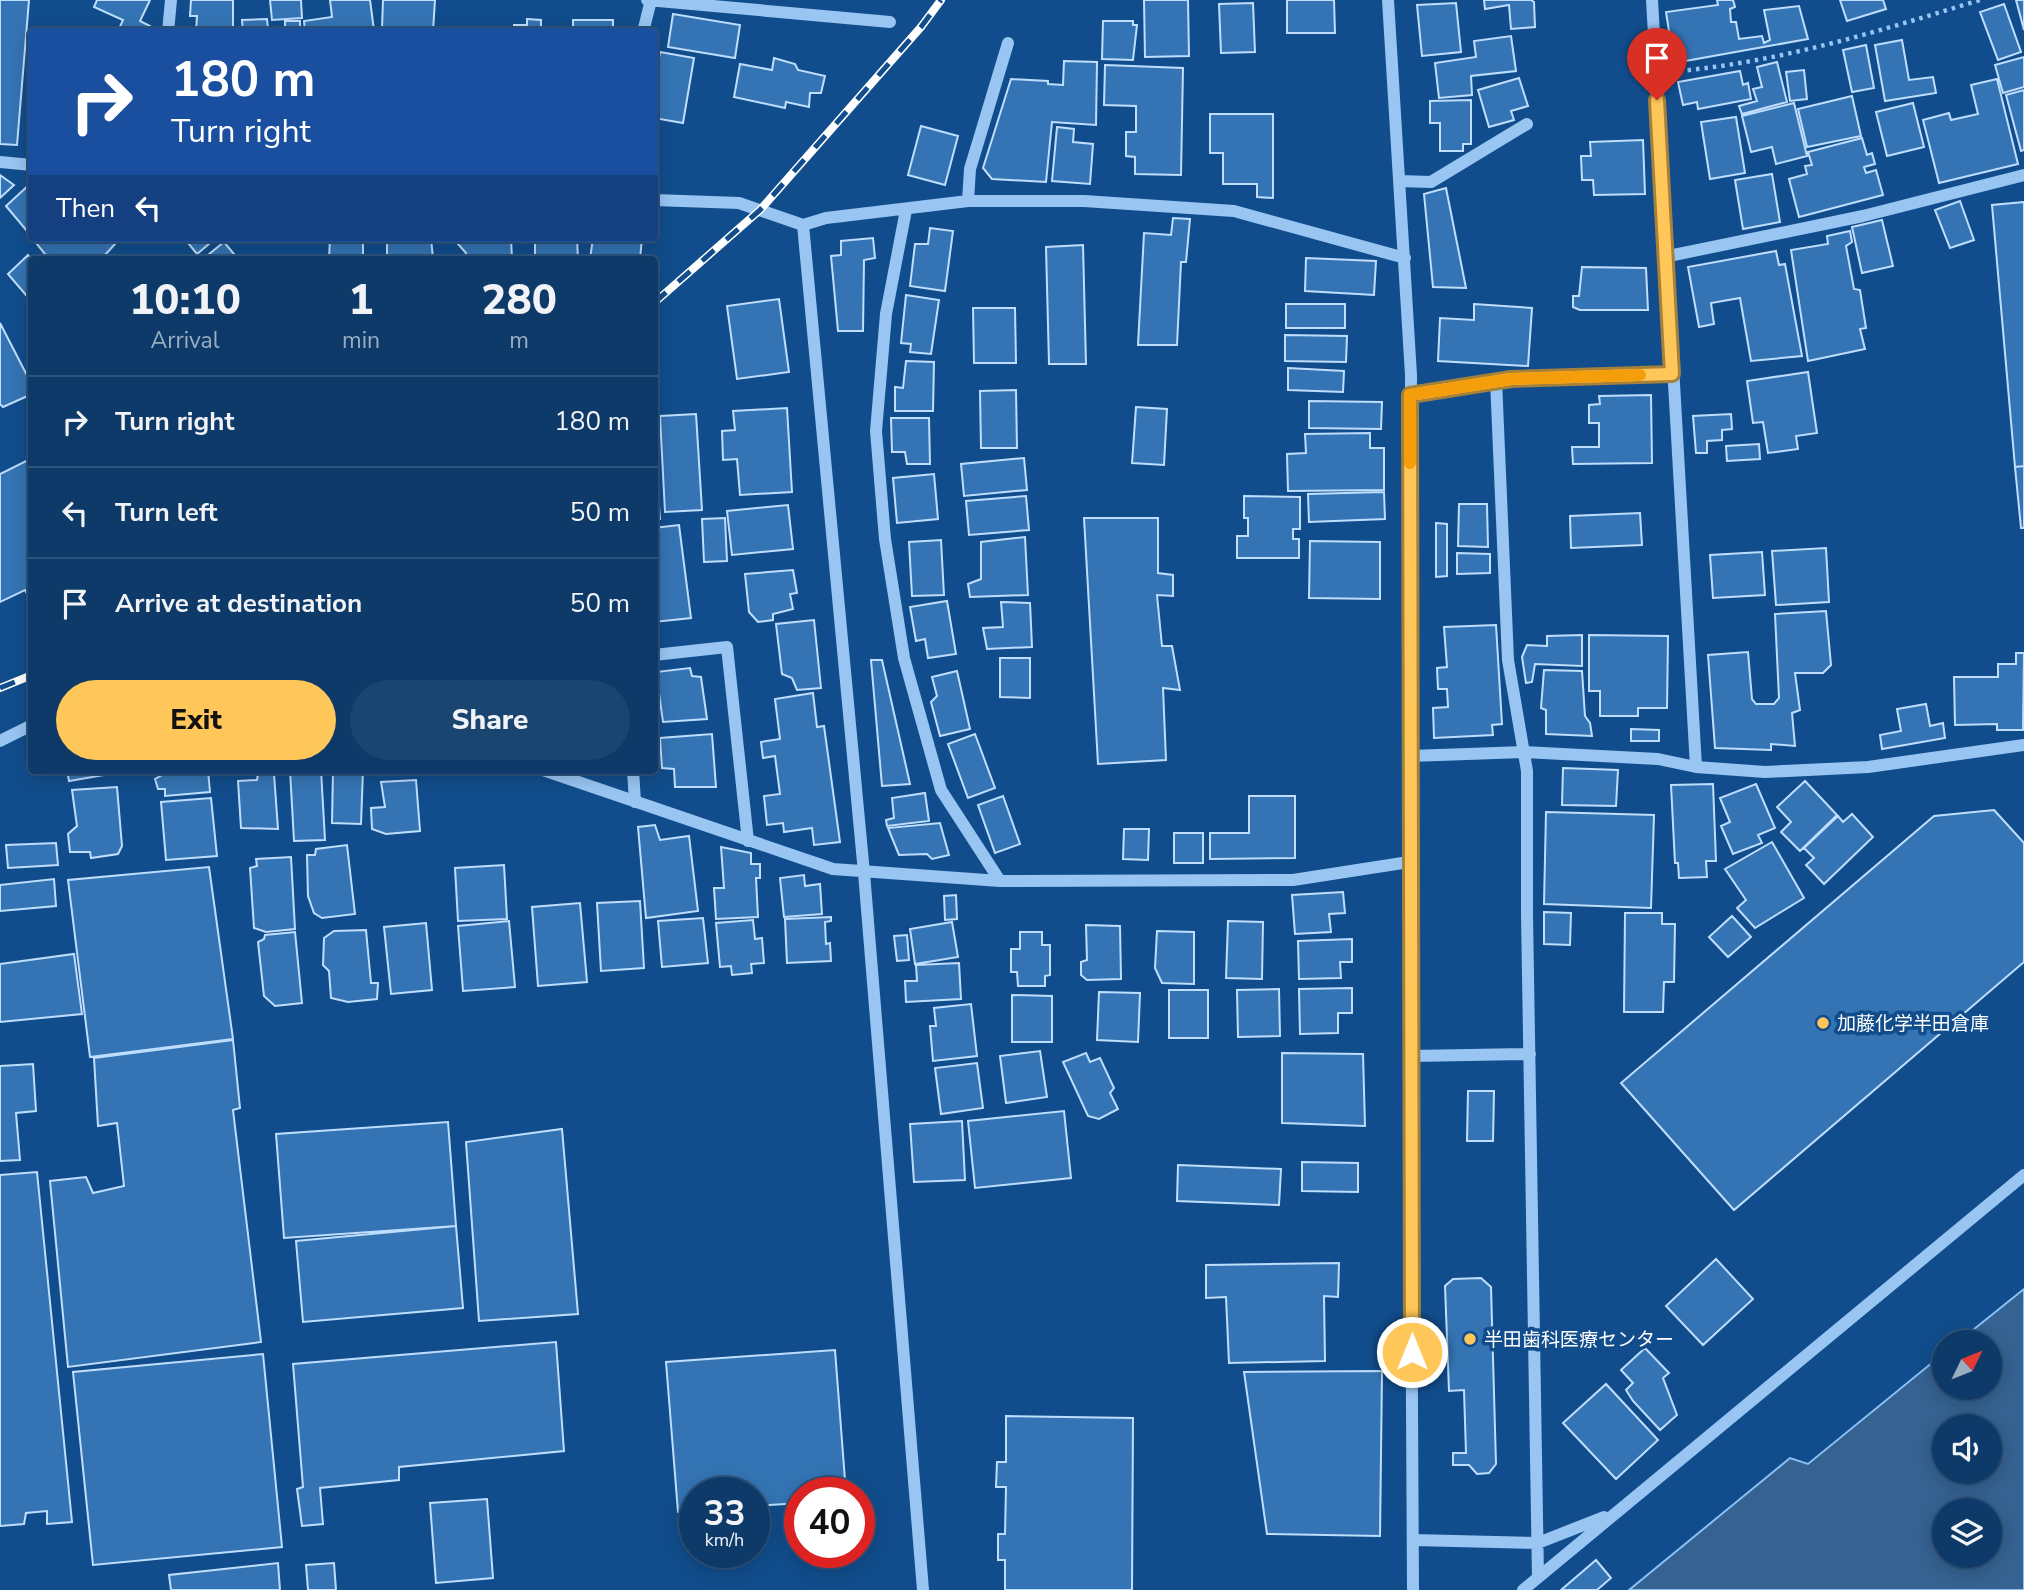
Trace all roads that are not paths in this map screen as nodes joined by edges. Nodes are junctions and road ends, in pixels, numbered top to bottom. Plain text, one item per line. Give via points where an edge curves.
1 (171, 0) edge
2 (649, 0) edge
3 (1388, 0) edge
4 (1652, 0) edge
5 (890, 22) dead end
6 (168, 28) edge
7 (644, 28) edge
8 (1008, 43) dead end
9 (1527, 124) dead end
10 (0, 162) edge
11 (28, 164) edge
12 (2024, 175) edge
13 (1399, 181) junction
14 (658, 200) edge
15 (968, 201) junction
16 (906, 210) junction
17 (803, 225) junction
18 (1664, 257) junction
19 (1405, 258) junction
20 (1672, 374) junction
21 (1496, 380) junction
22 (1410, 395) junction
23 (658, 654) edge
24 (28, 727) edge
25 (0, 741) edge
26 (2024, 745) edge
27 (1524, 752) junction
28 (1410, 756) junction
29 (1696, 767) junction
30 (554, 774) edge
31 (633, 774) edge
32 (635, 802) junction
33 (748, 841) junction
34 (1409, 862) junction
35 (864, 873) junction
36 (1000, 881) junction
37 (1530, 1054) junction
38 (1411, 1056) junction
39 (2024, 1175) edge
40 (1616, 1512) junction
41 (1413, 1540) junction
42 (1538, 1543) junction
43 (1538, 1577) junction
44 (923, 1590) edge
45 (1413, 1590) edge
46 (1523, 1590) edge

1 - 6 street
2 - 5 street
2 - 7 street
3 - 13 street
4 - 18 street
8 - 15 street via 970,169
9 - 13 street via 1431,182
10 - 11 street
12 - 18 street via 1863,216
13 - 19 street
14 - 17 street via 739,203
15 - 16 street
15 - 19 street via 1084,201 1234,211
16 - 17 street via 826,218
16 - 36 street via 887,314 876,431 886,539 904,658 941,790
17 - 35 street
18 - 20 street
19 - 22 street
20 - 21 street
20 - 29 street
21 - 22 street
21 - 27 street via 1508,660
22 - 28 street
23 - 33 street via 727,647
24 - 25 street
26 - 29 street via 1835,771
27 - 28 street
27 - 29 street via 1658,759
27 - 37 street
28 - 34 street
30 - 32 street
31 - 32 street
32 - 33 street
33 - 35 street via 833,869
34 - 36 street via 1293,880
34 - 38 street
35 - 36 street
35 - 44 street
37 - 38 street
37 - 42 street
38 - 41 street
39 - 40 street
40 - 42 street
40 - 43 street
41 - 42 street
41 - 45 street
42 - 43 street
43 - 46 street

